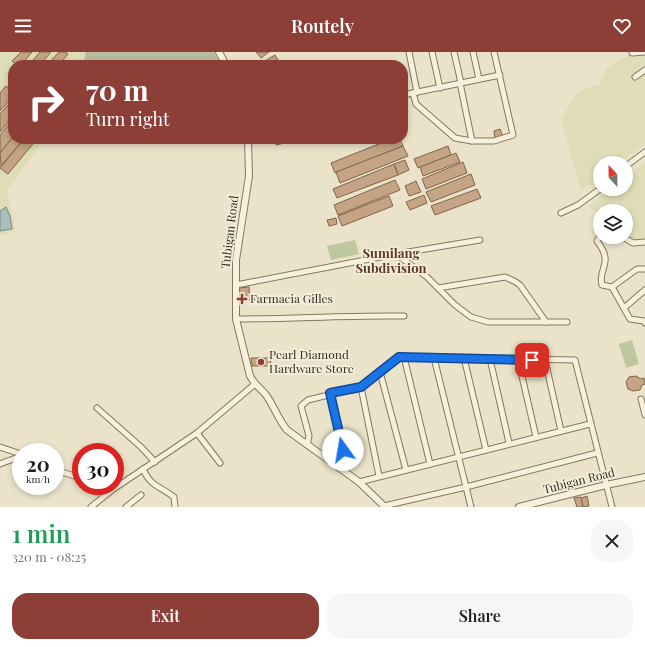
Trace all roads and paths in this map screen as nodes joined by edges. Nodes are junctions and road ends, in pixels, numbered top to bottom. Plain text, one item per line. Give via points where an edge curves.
1 (409, 52) edge
2 (432, 52) edge
3 (454, 52) edge
4 (473, 52) edge
5 (494, 52) edge
6 (645, 52) edge
7 (632, 53) dead end
8 (645, 70) edge
9 (500, 75) junction
10 (635, 77) dead end
11 (479, 79) junction
12 (460, 83) junction
13 (440, 88) junction
14 (415, 93) junction
15 (408, 94) edge
16 (472, 141) junction
17 (248, 144) edge
18 (645, 152) edge
19 (633, 161) edge
20 (593, 194) edge
21 (561, 213) dead end
22 (480, 240) dead end
23 (645, 242) edge
24 (599, 244) edge
25 (633, 244) edge
26 (396, 254) junction
27 (645, 269) edge
28 (236, 285) junction
29 (438, 288) junction
30 (612, 288) junction
31 (645, 290) edge
32 (624, 308) junction
33 (404, 316) dead end
34 (236, 319) junction
35 (546, 322) junction
36 (567, 322) dead end
37 (645, 322) edge
38 (404, 357) junction
39 (434, 358) junction
40 (464, 358) junction
41 (490, 359) junction
42 (518, 359) junction
43 (545, 360) junction
44 (380, 372) junction
45 (254, 384) junction
46 (361, 387) junction
47 (330, 393) junction
48 (641, 399) dead end
49 (97, 408) dead end
50 (645, 415) edge
51 (590, 424) junction
52 (561, 430) junction
53 (197, 433) junction
54 (536, 437) junction
55 (509, 443) junction
56 (307, 445) junction
57 (0, 447) edge
58 (486, 450) junction
59 (12, 452) edge
60 (597, 453) junction
61 (458, 457) junction
62 (12, 459) edge
63 (155, 462) junction
64 (220, 463) dead end
65 (0, 464) edge
66 (335, 464) junction
67 (430, 464) junction
68 (143, 469) junction
69 (406, 470) junction
70 (379, 476) junction
71 (645, 477) edge
72 (124, 482) edge
73 (359, 482) junction
74 (606, 485) junction
75 (466, 487) junction
76 (106, 495) edge
77 (141, 495) dead end
78 (98, 502) junction
79 (91, 507) edge
80 (102, 507) edge
81 (126, 507) edge
82 (176, 507) edge
83 (385, 507) edge
84 (471, 507) edge
85 (519, 507) edge
86 (612, 507) edge

1 - 14 street
2 - 13 street
3 - 12 street
4 - 11 street
5 - 9 street
6 - 7 street
8 - 10 street
9 - 11 street
9 - 16 street via 513,135 494,141
11 - 12 street
12 - 13 street
12 - 16 street
13 - 14 street
14 - 15 street
14 - 16 street via 416,104 436,123 455,138
17 - 28 street, Tubigan Road via 249,176 236,260
18 - 19 street
20 - 21 street
22 - 26 street
23 - 25 street
24 - 30 street via 605,254 602,286
26 - 28 street
26 - 29 street via 413,265
27 - 30 street via 637,270
28 - 34 street, Tubigan Road
29 - 35 street via 463,311 479,320
29 - 35 street via 505,277 520,285
30 - 32 street
31 - 32 street
32 - 37 street via 630,319
33 - 34 street
34 - 45 street, Tubigan Road
35 - 36 street
38 - 39 street
38 - 44 street via 399,357
38 - 67 street
39 - 40 street
39 - 61 street
40 - 41 street
40 - 58 street
41 - 42 street
41 - 55 street
42 - 43 street
42 - 54 street
43 - 51 street via 575,360
43 - 52 street
44 - 46 street
44 - 69 street
45 - 53 street
45 - 56 street, Tubigan Road via 265,394 286,430
46 - 47 street
46 - 70 street
47 - 56 street via 308,400 301,406 309,436
47 - 66 street via 343,450
48 - 50 street
49 - 63 street via 141,446
51 - 52 street
51 - 60 street
52 - 54 street
53 - 63 street
53 - 64 street
54 - 55 street
55 - 58 street
56 - 66 street, Tubigan Road
57 - 59 street
58 - 61 street
60 - 74 street
60 - 75 street
61 - 67 street
61 - 75 street
62 - 65 street
63 - 68 street
66 - 73 street, Tubigan Road
67 - 69 street
68 - 72 street
68 - 82 street via 152,484 174,497
69 - 70 street
70 - 73 street
71 - 74 street, Tubigan Road
73 - 83 street, Tubigan Road
74 - 85 street, Tubigan Road
74 - 86 street
75 - 83 street
75 - 84 street
76 - 78 street
77 - 81 street
78 - 79 street
78 - 80 street

